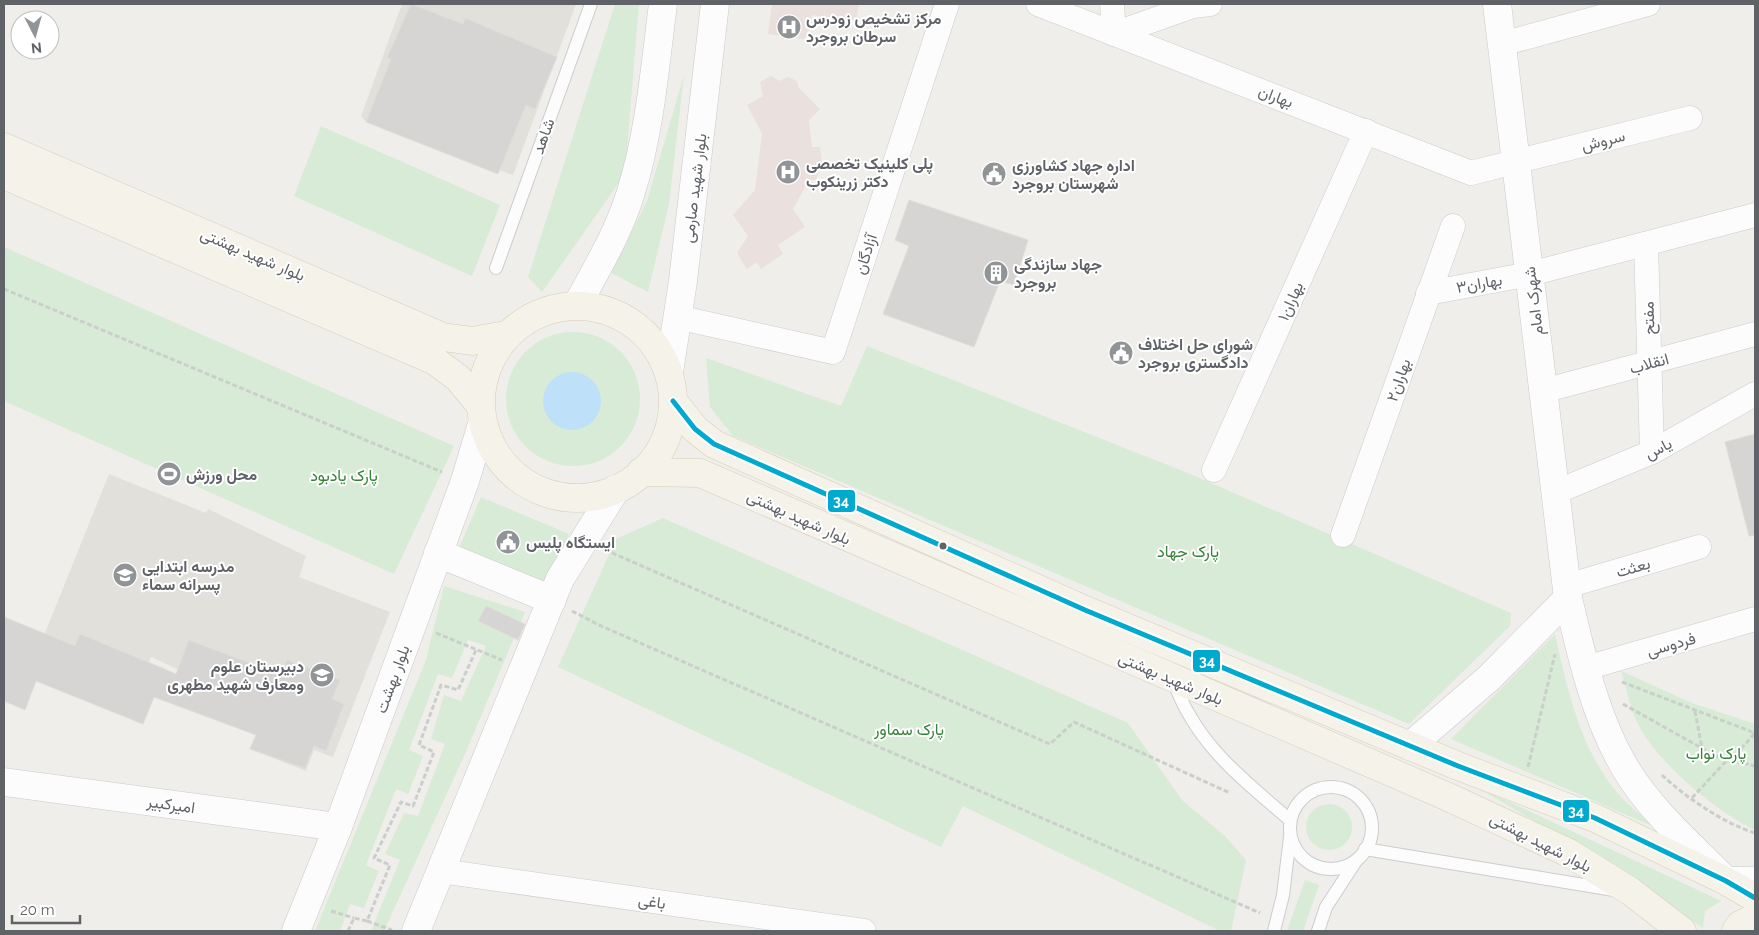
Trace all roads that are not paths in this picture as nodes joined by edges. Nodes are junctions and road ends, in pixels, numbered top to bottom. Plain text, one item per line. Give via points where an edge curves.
1 (591, 4) edge
2 (663, 4) edge
3 (715, 4) edge
4 (947, 4) edge
5 (1038, 4) edge
6 (1112, 4) edge
7 (1210, 4) edge
8 (1498, 4) edge
9 (1648, 4) edge
10 (1114, 34) junction
11 (1502, 44) junction
12 (1690, 118) dead end
13 (1366, 131) junction
14 (4, 147) edge
15 (1516, 161) junction
16 (4, 176) edge
17 (1755, 215) edge
18 (1453, 226) dead end
19 (1646, 244) junction
20 (496, 268) dead end
21 (1530, 274) junction
22 (1428, 292) junction
23 (577, 305) junction
24 (677, 317) junction
25 (1755, 334) edge
26 (506, 336) junction
27 (1649, 363) junction
28 (669, 372) junction
29 (1543, 391) junction
30 (1755, 394) edge
31 (673, 401) junction
32 (481, 415) junction
33 (1652, 452) junction
34 (1214, 470) dead end
35 (641, 472) junction
36 (616, 489) junction
37 (1556, 492) junction
38 (1343, 535) dead end
39 (1699, 548) dead end
40 (438, 553) junction
41 (1567, 592) junction
42 (552, 600) junction
43 (1755, 619) edge
44 (1172, 678) junction
45 (1589, 678) junction
46 (1410, 746) junction
47 (4, 782) edge
48 (1290, 820) junction
49 (338, 827) junction
50 (1290, 835) junction
51 (1361, 854) junction
52 (441, 870) junction
53 (1726, 881) junction
54 (1755, 881) edge
55 (1632, 893) junction
56 (1755, 898) edge
57 (1755, 918) edge
58 (1275, 926) edge
59 (296, 931) edge
60 (416, 931) edge
61 (864, 931) edge
62 (1318, 931) edge
63 (1682, 931) edge
64 (1736, 931) edge

1 - 20 lane, شاهد
2 - 23 main road via 645,138 631,192 614,235
3 - 24 main road, بلوار شهید صارمی
4 - 24 street, آزادگان via 833,352
5 - 10 street, بهاران
6 - 10 street
7 - 10 street via 1193,6
8 - 11 main road, شهرک امام
9 - 11 street
10 - 13 street, بهاران
11 - 15 main road, شهرک امام
12 - 15 street, سروش
13 - 15 street, بهاران via 1471,173
13 - 34 street, بهاران۱
14 - 26 main road, بلوار شهید بهشتی via 443,337 472,341
15 - 21 main road, شهرک امام
16 - 32 main road, بلوار شهید بهشتی via 435,361 458,378
17 - 19 street
18 - 22 street, بهاران۲
19 - 21 street
19 - 27 street, مفتح
21 - 22 street, بهاران۳
21 - 29 main road, شهرک امام
22 - 38 street, بهاران۲
23 - 26 main road, بلوار شهید بهشتی via 551,308 527,319
23 - 28 main road, بلوار شهید بهشتی via 607,310 634,324 655,345
24 - 28 main road, بلوار شهید صارمی
25 - 27 street, انقلاب
26 - 32 main road, بلوار شهید بهشتی via 491,356 485,372
27 - 29 street, انقلاب
27 - 33 street, مفتح
28 - 31 main road, بلوار شهید بهشتی
29 - 37 main road, شهرک امام
30 - 33 street, یاس
31 - 35 main road, بلوار شهید بهشتی via 671,424 663,445
31 - 46 main road, بلوار شهید بهشتی via 695,429 714,444 1085,610
32 - 36 main road, بلوار شهید بهشتی via 491,446 505,466 530,486 569,498 593,496
32 - 40 main road, بلوار بهشت via 465,481
33 - 37 street, یاس
35 - 36 main road, بلوار شهید بهشتی
35 - 44 main road, بلوار شهید بهشتی via 700,473
36 - 42 main road via 560,579
37 - 41 main road, شهرک امام
39 - 41 street, بعثت
40 - 42 main road
40 - 49 main road, بلوار بهشت
41 - 45 main road, شهرک امام
41 - 46 main road via 1489,678
42 - 52 main road
43 - 45 street, فردوسی
44 - 48 lane via 1183,708 1200,734 1223,761
44 - 55 main road, بلوار شهید بهشتی via 1510,825 1569,853
45 - 53 main road, شهرک امام via 1626,770 1652,804
46 - 53 main road, بلوار شهید بهشتی via 1594,818
47 - 49 main road, امیرکبیر
48 - 50 lane
48 - 51 lane via 1304,796 1329,787 1343,789 1365,805 1370,818 1372,831
49 - 59 main road, بلوار بهشت
50 - 51 lane via 1301,856 1324,868 1338,868
50 - 58 lane via 1283,896
51 - 55 lane
51 - 62 lane via 1326,907
52 - 60 main road
52 - 61 street, باغی
53 - 54 main road
53 - 56 main road, بلوار شهید بهشتی
55 - 63 main road, بلوار شهید بهشتی
57 - 64 main road via 1740,925

